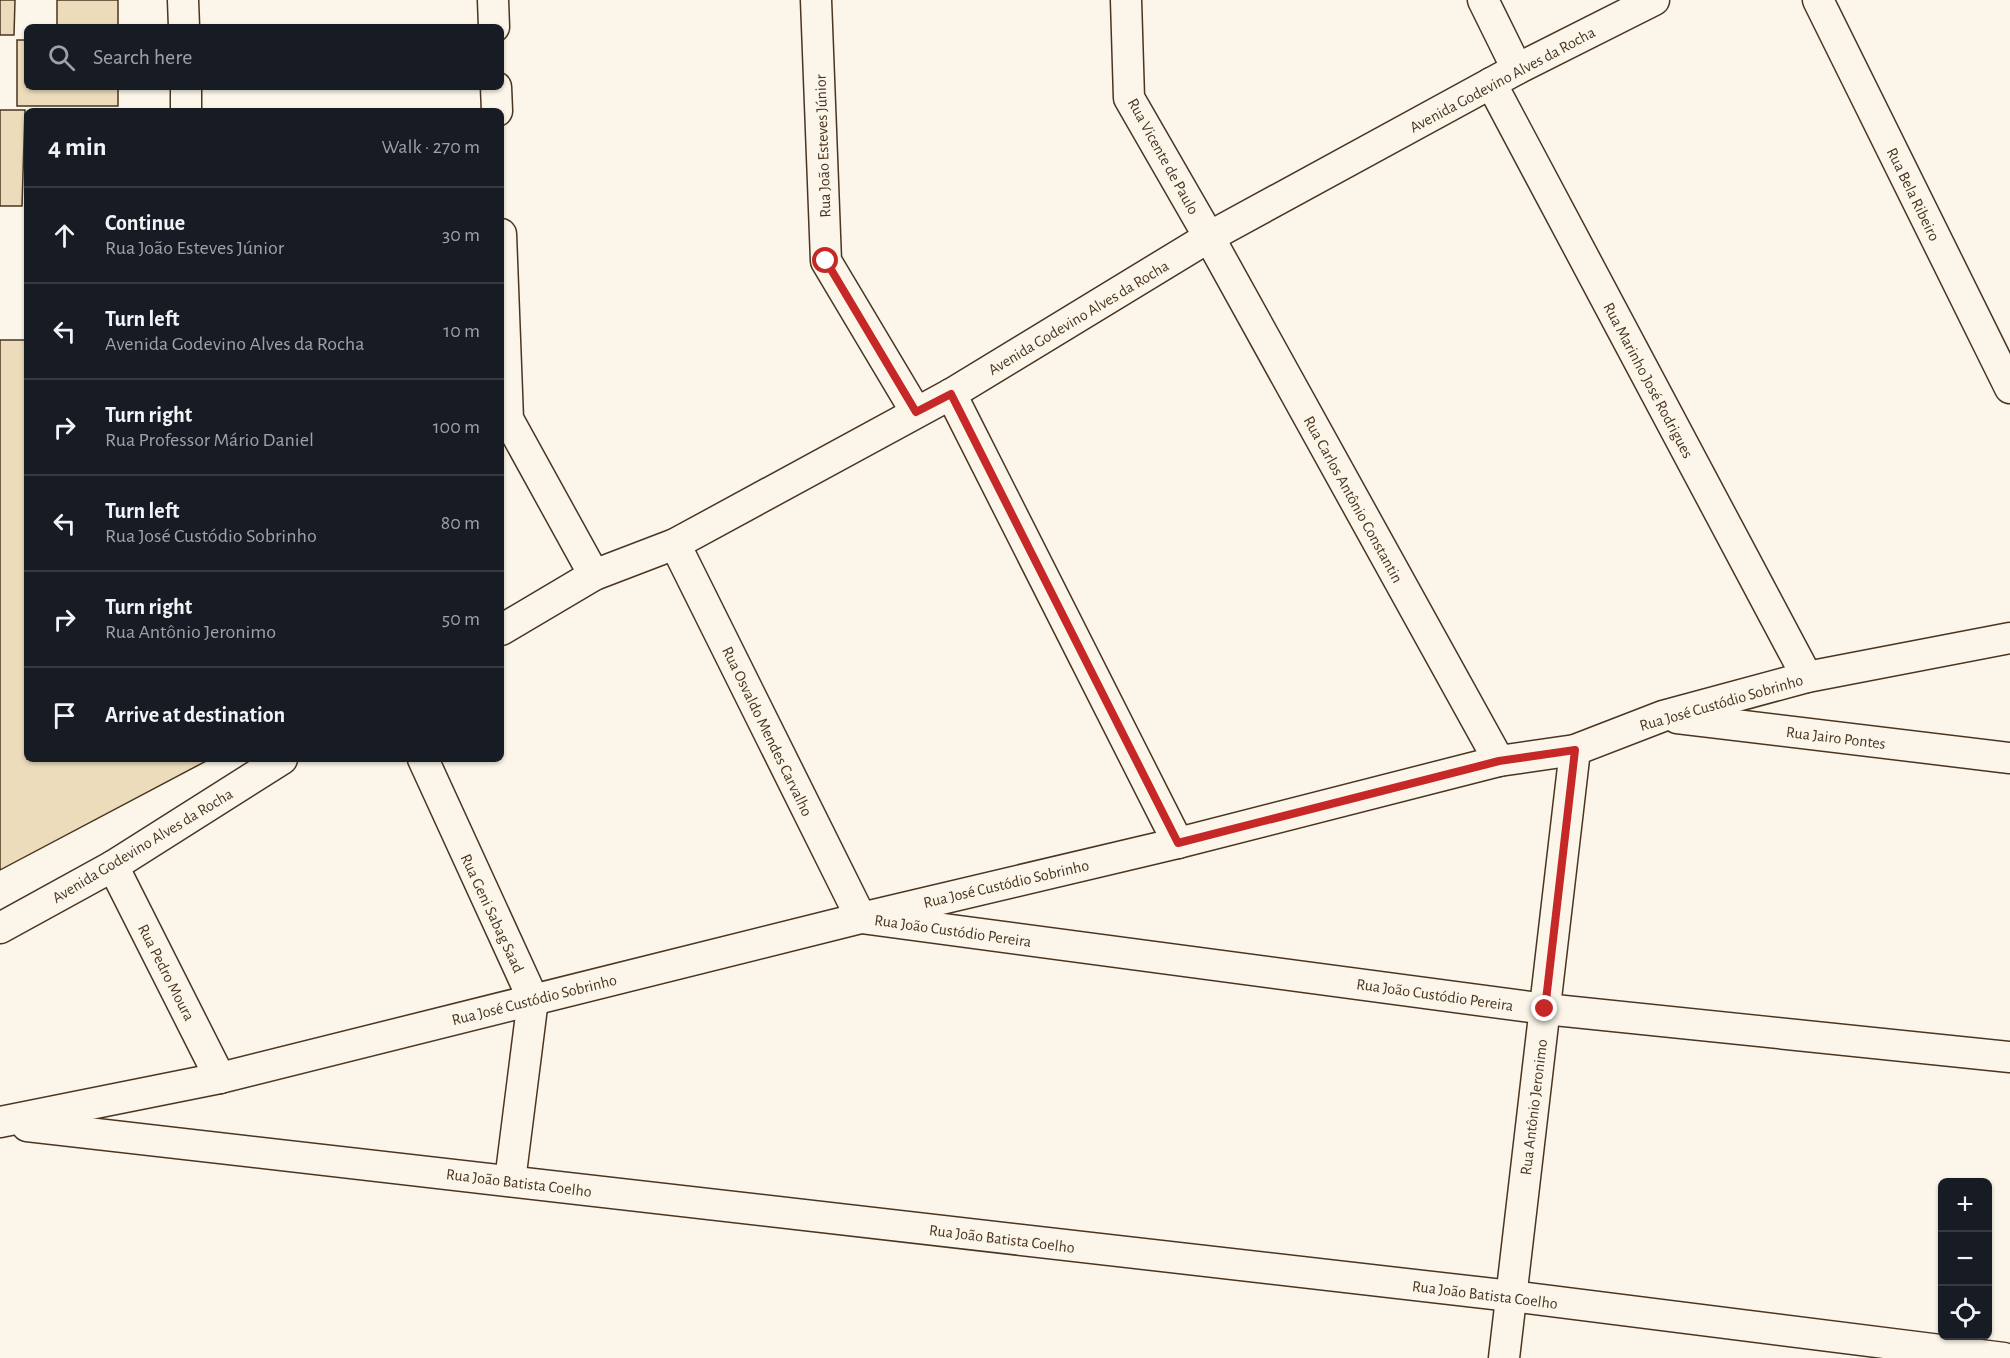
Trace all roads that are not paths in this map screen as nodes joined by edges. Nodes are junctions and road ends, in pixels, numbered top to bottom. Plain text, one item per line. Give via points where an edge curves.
1 (183, 0) edge
2 (493, 0) edge
3 (816, 0) edge
4 (1126, 0) edge
5 (1483, 0) edge
6 (1654, 0) edge
7 (1818, 0) edge
8 (184, 24) edge
9 (494, 24) edge
10 (1517, 69) junction
11 (1491, 83) junction
12 (186, 90) edge
13 (496, 90) edge
14 (186, 108) edge
15 (496, 108) edge
16 (1209, 237) junction
17 (504, 313) edge
18 (2010, 388) edge
19 (951, 394) junction
20 (916, 412) junction
21 (675, 544) junction
22 (594, 575) junction
23 (504, 628) edge
24 (2010, 638) edge
25 (1807, 677) junction
26 (1663, 716) junction
27 (1575, 750) junction
28 (2010, 758) edge
29 (1499, 761) junction
30 (277, 762) edge
31 (424, 762) edge
32 (1178, 843) junction
33 (113, 866) junction
34 (861, 918) junction
35 (0, 928) edge
36 (533, 999) junction
37 (1545, 1009) junction
38 (2010, 1057) edge
39 (220, 1078) junction
40 (0, 1122) edge
41 (510, 1181) junction
42 (1511, 1296) junction
43 (1504, 1358) edge
44 (2004, 1358) edge

1 - 8 street
2 - 9 street
3 - 20 street, Rua João Esteves Júnior via 826,261
4 - 16 street, Rua Vicente de Paulo via 1129,98
5 - 10 street
6 - 10 street, Avenida Godevino Alves da Rocha
7 - 18 street, Rua Bela Ribeiro
10 - 11 street, Avenida Godevino Alves da Rocha
11 - 16 street, Avenida Godevino Alves da Rocha
11 - 25 street, Rua Marinho José Rodrigues
12 - 14 street
13 - 15 street
16 - 19 street, Avenida Godevino Alves da Rocha
16 - 29 street, Rua Carlos Antônio Constantin
17 - 22 street via 508,419
19 - 20 street, Avenida Godevino Alves da Rocha
19 - 32 street
20 - 21 street, Avenida Godevino Alves da Rocha
21 - 22 street, Avenida Godevino Alves da Rocha
21 - 34 street, Rua Osvaldo Mendes Carvalho
22 - 23 street, Avenida Godevino Alves da Rocha
24 - 25 street, Rua José Custódio Sobrinho
25 - 26 street, Rua José Custódio Sobrinho
26 - 27 street, Rua José Custódio Sobrinho
26 - 28 street, Rua Jairo Pontes
27 - 29 street, Rua José Custódio Sobrinho
27 - 37 street, Rua Antônio Jeronimo
29 - 32 street, Rua José Custódio Sobrinho
30 - 33 street, Avenida Godevino Alves da Rocha
31 - 36 street, Rua Geni Sabag Saad
32 - 34 street, Rua José Custódio Sobrinho
33 - 35 street, Avenida Godevino Alves da Rocha
33 - 39 street, Rua Pedro Moura
34 - 36 street, Rua José Custódio Sobrinho
34 - 37 street, Rua João Custódio Pereira
36 - 39 street, Rua José Custódio Sobrinho
36 - 41 street
37 - 38 street, Rua João Custódio Pereira
37 - 42 street, Rua Antônio Jeronimo
39 - 40 street, Rua José Custódio Sobrinho
40 - 41 street, Rua João Batista Coelho
41 - 42 street, Rua João Batista Coelho
42 - 43 street, Rua Antônio Jeronimo
42 - 44 street, Rua João Batista Coelho

